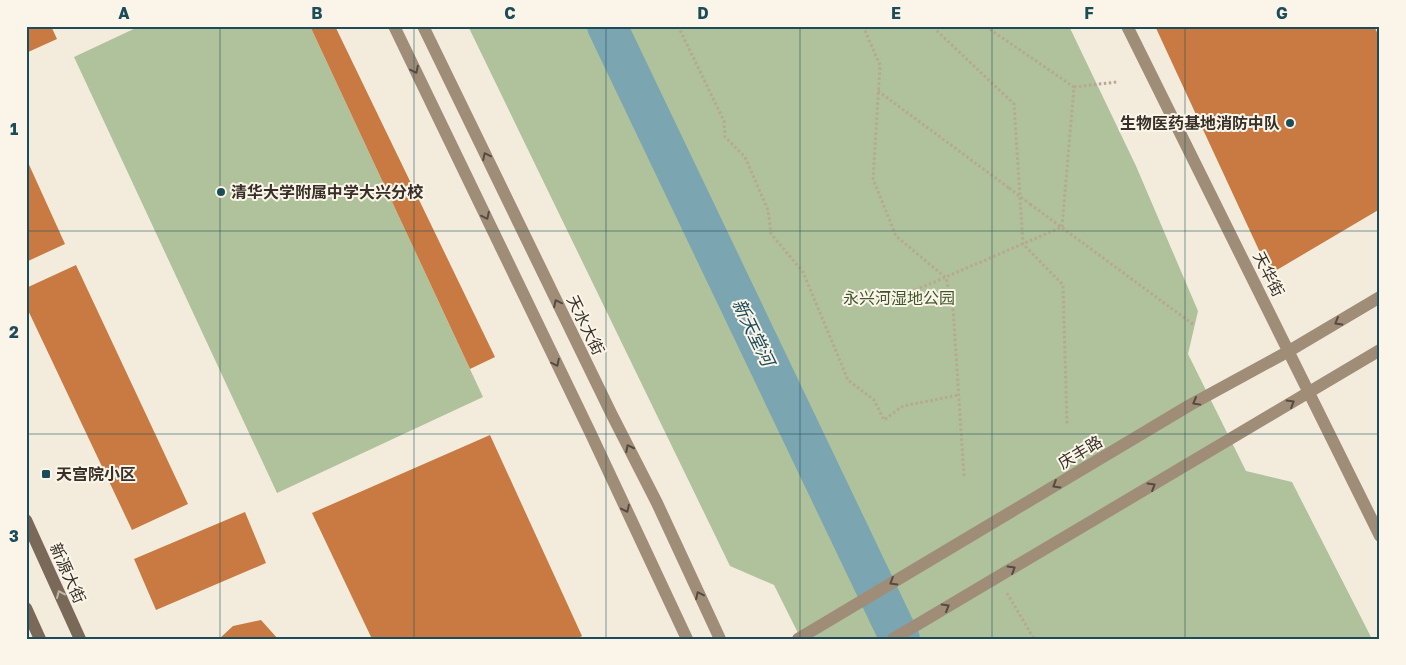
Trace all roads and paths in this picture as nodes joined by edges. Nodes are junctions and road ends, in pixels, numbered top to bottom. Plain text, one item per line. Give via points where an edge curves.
1 (394, 26) edge
2 (422, 26) edge
3 (678, 26) edge
4 (862, 26) edge
5 (936, 26) edge
6 (985, 26) edge
7 (1127, 26) edge
8 (1117, 82) dead end
9 (1074, 87) junction
10 (878, 91) junction
11 (1062, 227) junction
12 (1023, 244) junction
13 (946, 278) junction
14 (1380, 297) edge
15 (883, 304) dead end
16 (1194, 326) dead end
17 (1380, 350) edge
18 (1289, 351) junction
19 (1309, 392) junction
20 (959, 396) junction
21 (1067, 425) dead end
22 (964, 476) dead end
23 (26, 520) edge
24 (1380, 536) edge
25 (1007, 593) dead end
26 (26, 608) edge
27 (803, 636) edge
28 (40, 639) edge
29 (80, 639) edge
30 (687, 639) edge
31 (720, 639) edge
32 (893, 639) edge
33 (1034, 639) edge

1 -> 30 main road
31 -> 2 main road, 天水大街 via 657,503
3 - 20 path via 724,121 725,137 745,157 757,183 768,210 770,234 803,272 848,380 874,400 884,420 903,406
4 - 10 path via 880,65
5 - 12 path via 936,30 1014,104
6 - 9 path
7 - 18 main road, 天华街
8 - 9 path
9 - 11 path
10 - 11 path, bridge
10 - 13 path via 873,179 896,236
11 - 12 path
11 - 16 path
12 - 13 path
12 - 21 path via 1063,285
13 - 15 path
13 - 20 path via 953,308
14 -> 18 main road, 庆丰路
17 - 19 main road
18 - 19 main road, 天华街
18 -> 27 main road, 庆丰路 via 1190,405
19 - 24 main road, 天华街
32 -> 19 main road
20 - 22 path
29 -> 23 main road, 新源大街
25 - 33 path
26 - 28 main road

